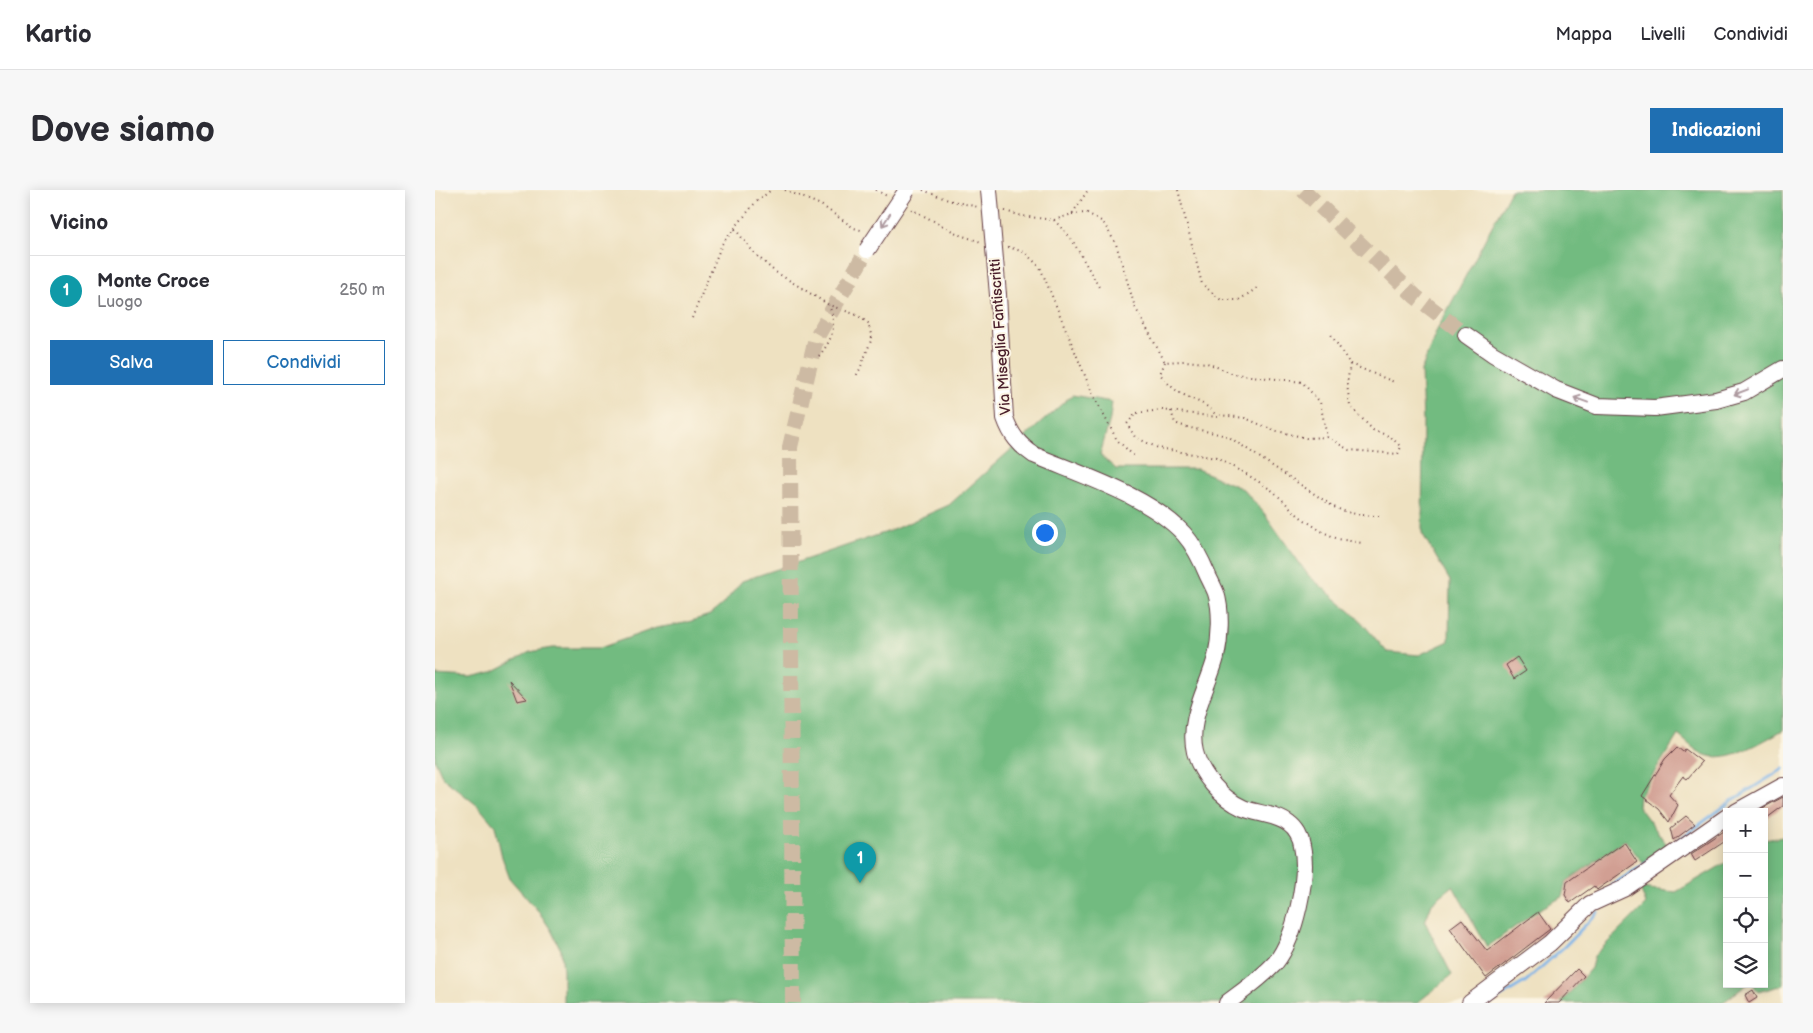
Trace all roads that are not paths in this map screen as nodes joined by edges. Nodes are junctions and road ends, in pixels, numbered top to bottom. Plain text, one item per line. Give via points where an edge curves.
1 (989, 190) edge
2 (900, 194) edge
3 (867, 250) tunnel mouth
4 (1466, 335) tunnel mouth
5 (1783, 368) edge
6 (1783, 786) edge
7 (1743, 808) edge
8 (1723, 820) edge
9 (1227, 1003) edge
10 (1470, 1003) edge

1 - 9 street, Via Miseglia Fantiscritti, bridge via 1005,418 1010,430 1034,456 1126,494 1160,514 1184,534 1217,594 1220,632 1216,658 1195,719 1195,752 1202,768 1227,798 1243,808 1287,823 1297,832 1303,846 1303,887 1287,943 1277,961
2 -> 3 street, bridge
5 -> 4 street via 1744,392 1716,400 1655,408 1597,406 1550,387
6 - 7 street
8 - 10 street via 1625,888 1590,904 1550,943

